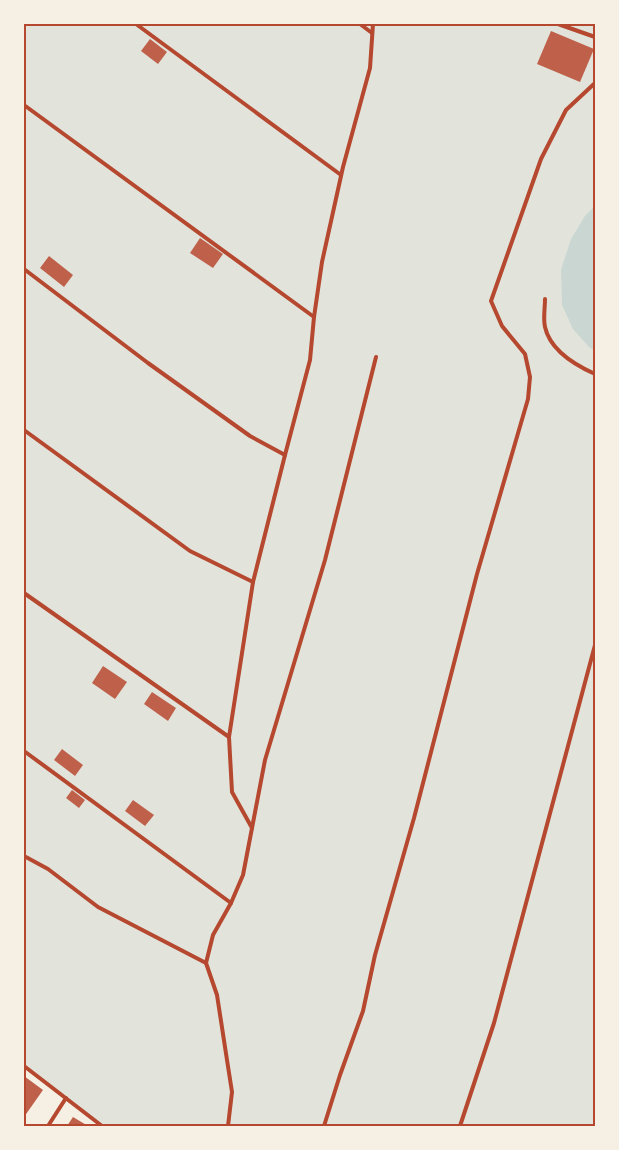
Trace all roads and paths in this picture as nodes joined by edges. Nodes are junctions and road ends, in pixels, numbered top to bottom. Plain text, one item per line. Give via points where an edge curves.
1 (136, 24) edge
2 (360, 24) edge
3 (373, 24) edge
4 (558, 24) edge
5 (567, 25) edge
6 (372, 33) junction
7 (595, 37) edge
8 (595, 83) edge
9 (24, 105) edge
10 (341, 175) junction
11 (24, 269) edge
12 (545, 299) dead end
13 (314, 317) junction
14 (376, 356) dead end
15 (595, 374) edge
16 (24, 430) edge
17 (285, 455) junction
18 (253, 582) junction
19 (24, 593) edge
20 (595, 645) edge
21 (229, 737) junction
22 (24, 751) edge
23 (252, 828) junction
24 (24, 856) edge
25 (231, 903) junction
26 (206, 963) junction
27 (24, 1066) edge
28 (66, 1098) junction
29 (48, 1126) edge
30 (102, 1126) edge
31 (228, 1126) edge
32 (324, 1126) edge
33 (460, 1126) edge

1 - 10 lane
2 - 6 lane
3 - 6 lane
4 - 5 lane
5 - 7 lane
6 - 10 lane via 370,68
8 - 32 lane via 566,110 541,159 491,301 502,326 525,354 530,376 528,399 477,574 375,955 364,1011
9 - 13 lane
10 - 13 lane
11 - 17 lane via 250,436
12 - 15 lane via 544,326 550,341 563,354
13 - 17 lane via 310,360
14 - 23 lane via 325,560 265,760
16 - 18 lane via 190,551
17 - 18 lane
18 - 21 lane
19 - 21 lane
20 - 33 lane via 494,1023
21 - 23 lane via 232,792
22 - 25 lane
23 - 25 lane via 243,876
24 - 26 lane via 48,869 98,907
25 - 26 lane via 213,935
26 - 31 lane via 217,996 232,1092
27 - 28 lane
28 - 29 lane
28 - 30 lane

